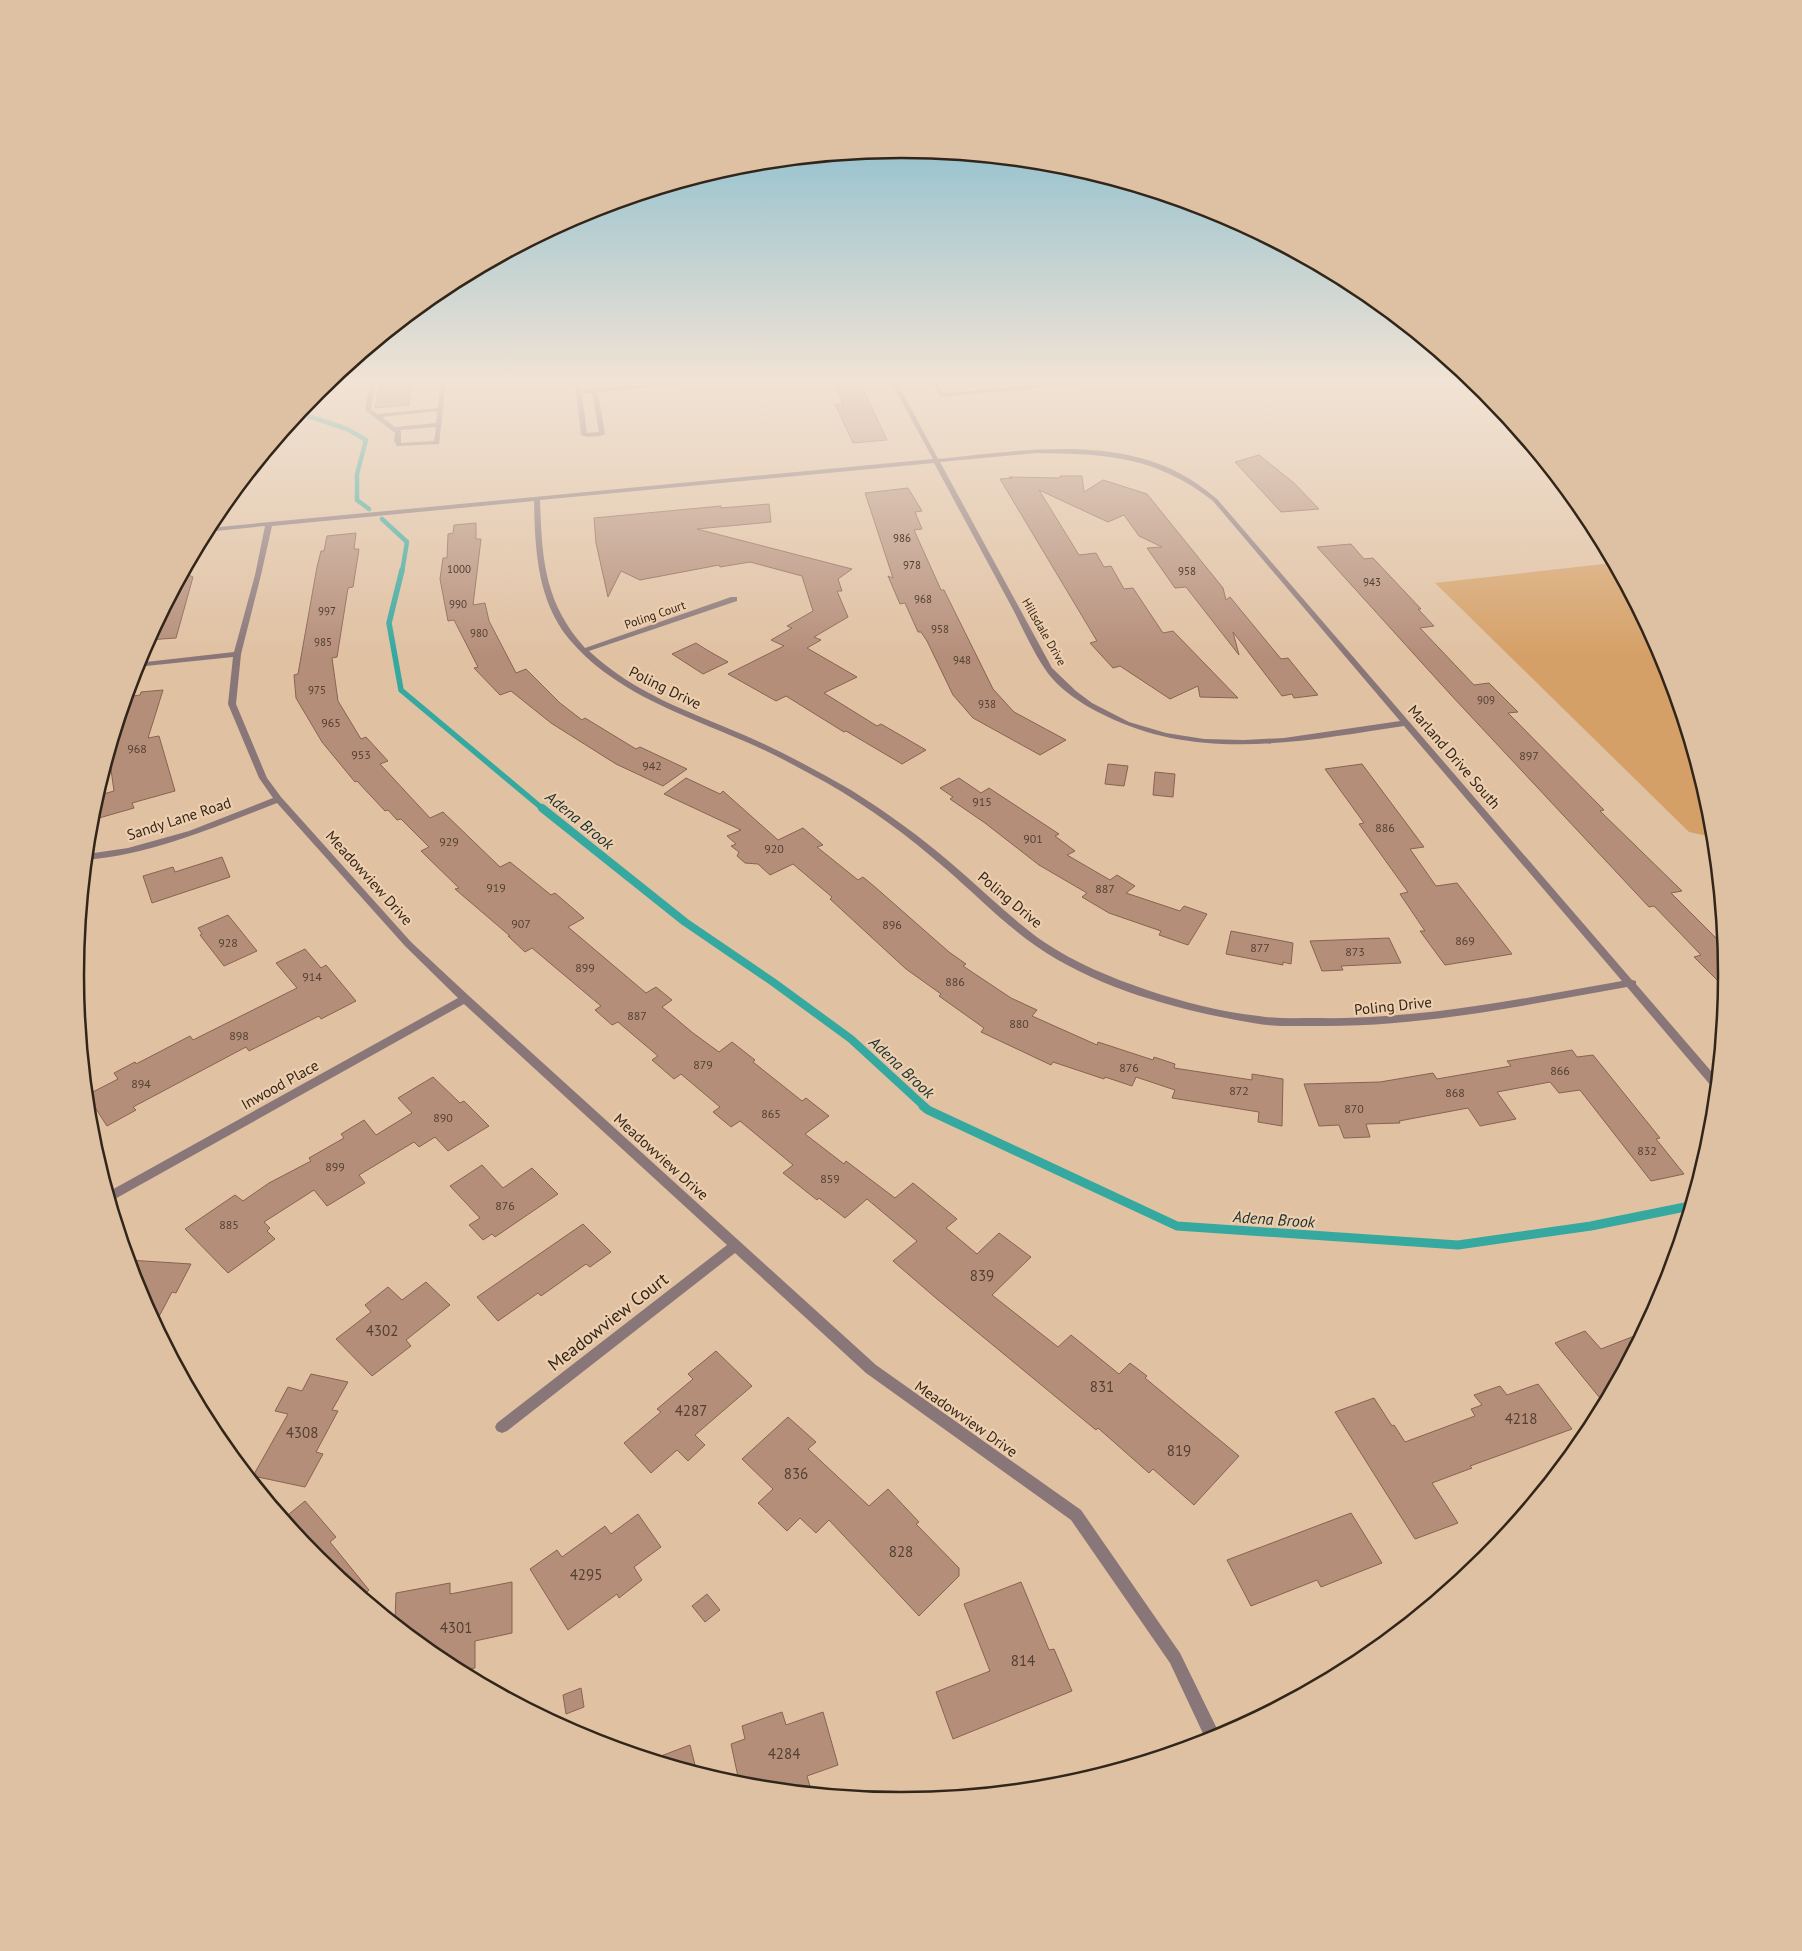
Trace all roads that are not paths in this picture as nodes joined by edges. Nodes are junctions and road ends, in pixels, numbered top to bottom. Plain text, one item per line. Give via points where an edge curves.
1 (810, 473) edge
2 (944, 473) edge
3 (1177, 473) edge
4 (537, 499) junction
5 (270, 524) junction
6 (216, 529) edge
7 (734, 599) dead end
8 (583, 651) junction
9 (237, 654) junction
10 (146, 664) edge
11 (1405, 723) junction
12 (278, 799) junction
13 (93, 856) edge
14 (1632, 983) junction
15 (465, 999) junction
16 (1711, 1078) edge
17 (114, 1193) edge
18 (735, 1246) junction
19 (502, 1427) dead end
20 (1210, 1732) edge

1 - 4 street, Marland Drive South
2 - 11 street, Hillsdale Drive via 1050,669 1088,704 1154,733 1243,744
3 - 11 street, Marland Drive South via 1201,486 1215,500
4 - 5 street, Marland Drive South
4 - 8 street, Poling Drive via 542,577 550,603
5 - 6 street, Marland Drive South
5 - 9 street, Meadowview Drive
7 - 8 street, Poling Court
8 - 14 street, Poling Drive via 614,678 666,706 739,736 813,772 889,819 1054,953 1103,978 1180,1003 1260,1020 1346,1024 1430,1016
9 - 10 street
9 - 12 street, Meadowview Drive via 232,704 264,778
11 - 14 street, Marland Drive South
12 - 13 street, Sandy Lane Road via 192,833 129,851
12 - 15 street, Meadowview Drive via 408,944
14 - 16 street, Marland Drive South
15 - 17 street, Inwood Place
15 - 18 street, Meadowview Drive
18 - 19 street, Meadowview Court
18 - 20 street, Meadowview Drive via 871,1369 1076,1514 1175,1658

